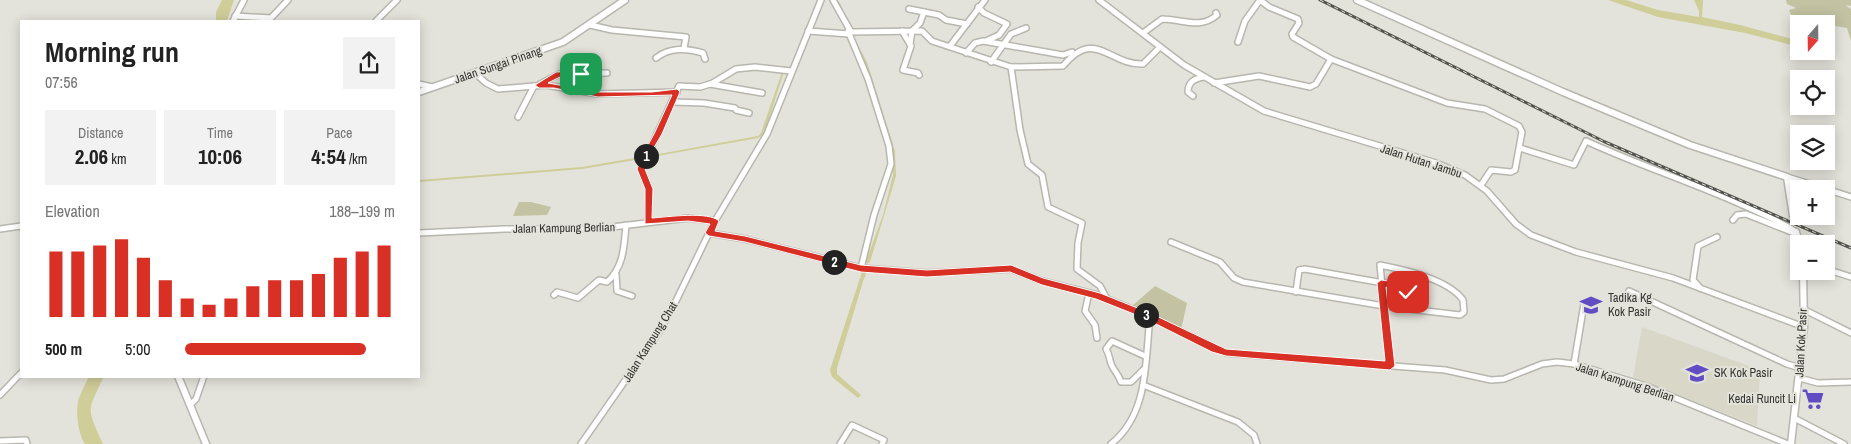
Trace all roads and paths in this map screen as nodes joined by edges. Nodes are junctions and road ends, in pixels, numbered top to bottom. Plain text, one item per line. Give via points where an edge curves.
1 (244, 0) edge
2 (288, 0) edge
3 (397, 0) edge
4 (625, 0) edge
5 (821, 0) edge
6 (833, 0) edge
7 (985, 0) edge
8 (1099, 0) edge
9 (1260, 0) edge
10 (1357, 0) edge
11 (978, 7) junction
12 (909, 9) dead end
13 (924, 12) junction
14 (1216, 12) dead end
15 (234, 19) edge
16 (377, 20) edge
17 (967, 24) junction
18 (590, 25) junction
19 (1026, 28) dead end
20 (808, 31) junction
21 (912, 31) junction
22 (850, 32) junction
23 (902, 32) junction
24 (1143, 33) junction
25 (985, 41) junction
26 (1238, 42) dead end
27 (910, 44) junction
28 (1002, 45) junction
29 (950, 46) junction
30 (684, 48) junction
31 (1086, 48) junction
32 (1160, 48) junction
33 (966, 53) junction
34 (656, 58) dead end
35 (705, 59) dead end
36 (1330, 59) junction
37 (991, 62) junction
38 (1011, 67) junction
39 (791, 71) junction
40 (475, 73) junction
41 (607, 73) dead end
42 (919, 75) dead end
43 (1203, 77) junction
44 (1214, 83) junction
45 (420, 84) edge
46 (710, 84) junction
47 (536, 86) junction
48 (432, 87) junction
49 (420, 92) edge
50 (762, 93) dead end
51 (676, 94) junction
52 (1193, 96) dead end
53 (673, 102) junction
54 (686, 102) junction
55 (749, 113) dead end
56 (518, 117) dead end
57 (1520, 148) junction
58 (1786, 177) junction
59 (1796, 180) edge
60 (1481, 185) junction
61 (1835, 192) edge
62 (1851, 197) edge
63 (1790, 199) edge
64 (1733, 220) dead end
65 (715, 221) junction
66 (648, 222) junction
67 (20, 226) edge
68 (626, 226) junction
69 (0, 229) edge
70 (420, 233) edge
71 (709, 233) junction
72 (1796, 233) joint
73 (1716, 237) dead end
74 (1170, 242) dead end
75 (861, 268) junction
76 (1835, 272) edge
77 (616, 274) junction
78 (1851, 277) edge
79 (1803, 280) edge
80 (1381, 283) junction
81 (1702, 290) junction
82 (1629, 291) dead end
83 (1296, 292) junction
84 (1414, 292) dead end
85 (1089, 293) junction
86 (554, 295) dead end
87 (632, 296) dead end
88 (1107, 299) junction
89 (1584, 304) dead end
90 (1384, 306) junction
91 (1803, 309) junction
92 (1150, 317) junction
93 (1804, 327) junction
94 (1851, 333) edge
95 (1097, 338) dead end
96 (1145, 356) junction
97 (1574, 364) junction
98 (1390, 366) junction
99 (1800, 368) junction
100 (1144, 370) junction
101 (20, 374) edge
102 (179, 378) edge
103 (203, 378) edge
104 (1799, 378) junction
105 (1851, 382) edge
106 (1143, 385) junction
107 (0, 395) edge
108 (190, 405) junction
109 (1794, 418) junction
110 (0, 441) edge
111 (1120, 442) edge
112 (27, 444) edge
113 (206, 444) edge
114 (581, 444) edge
115 (840, 444) edge
116 (882, 444) edge
117 (1111, 444) edge
118 (1257, 444) edge
119 (1790, 444) edge
120 (1844, 444) edge

1 - 15 street
2 - 15 street via 271,18
3 - 16 street
4 - 18 street, Jalan Sungai Pinang
5 - 20 street
6 - 22 street via 839,5
7 - 11 street
8 - 24 street, Jalan Hutan Jambu
9 - 26 street via 1245,21
9 - 36 street via 1298,19 1300,23 1292,37
10 - 58 street via 1690,145
11 - 17 street
11 - 25 street via 983,13 1007,24 999,35
12 - 13 street
13 - 17 street
13 - 21 street
14 - 24 street via 1214,19 1199,24 1162,19
17 - 29 street
18 - 30 street via 686,37
18 - 40 street, Jalan Sungai Pinang via 563,42
19 - 28 street via 1015,31
20 - 22 street
20 - 39 street
21 - 23 street
21 - 27 street
21 - 29 street via 925,32 932,41
22 - 23 street
22 - 75 street via 889,146 891,164
23 - 27 street
24 - 32 street, Jalan Hutan Jambu
25 - 28 street
25 - 33 street via 975,43
27 - 42 street via 903,70
28 - 31 street via 1062,55
28 - 37 street
29 - 33 street
30 - 34 street
30 - 35 street via 704,53
31 - 32 street via 1104,50 1140,65
31 - 38 street via 1070,56 1063,66
32 - 43 street, Jalan Hutan Jambu
33 - 37 street
36 - 44 street via 1316,84 1310,87 1259,76
36 - 57 street via 1447,103 1484,109 1521,128
37 - 38 street
38 - 88 street via 1028,164 1042,175 1048,207 1082,223 1077,269 1100,286
39 - 46 street via 736,68
39 - 65 street via 767,134
40 - 47 street via 498,89
40 - 48 street, Jalan Sungai Pinang
41 - 47 street via 559,74
43 - 44 street, Jalan Hutan Jambu
43 - 52 street via 1189,84 1188,92
44 - 60 street, Jalan Hutan Jambu via 1273,114 1447,166
45 - 48 street
46 - 50 street
46 - 51 street via 679,86
47 - 51 street via 598,94
47 - 56 street
48 - 49 street, Jalan Sungai Pinang
51 - 53 street
51 - 54 street
53 - 54 street
53 - 66 street via 641,169 649,189
54 - 55 street via 735,108
57 - 60 street via 1515,170 1491,170
57 - 72 street via 1574,165 1586,141 1625,159 1688,181 1781,222
58 - 59 street
58 - 63 street
60 - 81 street, Jalan Hutan Jambu via 1518,227 1544,241
61 - 62 street
64 - 72 street via 1737,215 1746,214
65 - 66 street, Jalan Kampung Berlian via 688,218
65 - 71 street
66 - 68 street, Jalan Kampung Berlian
67 - 69 street
68 - 70 street, Jalan Kampung Berlian
68 - 77 street via 623,253
71 - 75 street, Jalan Kampung Berlian
71 - 114 street, Jalan Kampung Chat via 669,315 628,380
73 - 81 street via 1698,246 1693,280
74 - 83 street via 1220,262 1234,278 1243,282
75 - 85 street, Jalan Kampung Berlian via 927,273 1011,269 1042,282
76 - 78 street
77 - 86 street via 607,282 599,280 578,298 561,292
77 - 87 street via 617,291
79 - 91 street, Jalan Kok Pasir
80 - 83 street via 1305,269 1299,270 1297,275
80 - 84 street
80 - 90 street
80 - 90 street via 1380,265 1424,277 1459,295 1464,312 1460,315
81 - 93 street, Jalan Hutan Jambu
82 - 99 street
83 - 90 street
85 - 88 street, Jalan Kampung Berlian
85 - 95 street via 1085,311 1095,325
88 - 92 street, Jalan Kampung Berlian
89 - 97 street
90 - 98 street
91 - 93 street, Jalan Kok Pasir
91 - 94 street
92 - 96 street
92 - 98 street, Jalan Kampung Berlian via 1226,353
93 - 99 street, Jalan Kok Pasir
96 - 100 street
96 - 100 street via 1112,341 1106,349 1111,356 1110,364 1121,382 1131,382
97 - 98 street, Jalan Kampung Berlian via 1542,364 1504,379 1491,380 1444,370
97 - 119 street, Jalan Kampung Berlian via 1646,386
99 - 104 street, Jalan Kok Pasir
100 - 106 street
101 - 107 street
102 - 108 street
103 - 108 street
104 - 105 street via 1818,383
104 - 109 street, Jalan Kok Pasir
106 - 111 street via 1132,420
106 - 118 street via 1242,424 1256,438
108 - 113 street
109 - 119 street, Jalan Kok Pasir
109 - 120 street
110 - 112 street via 19,439 26,440
111 - 117 street
115 - 116 street via 852,425 884,440

